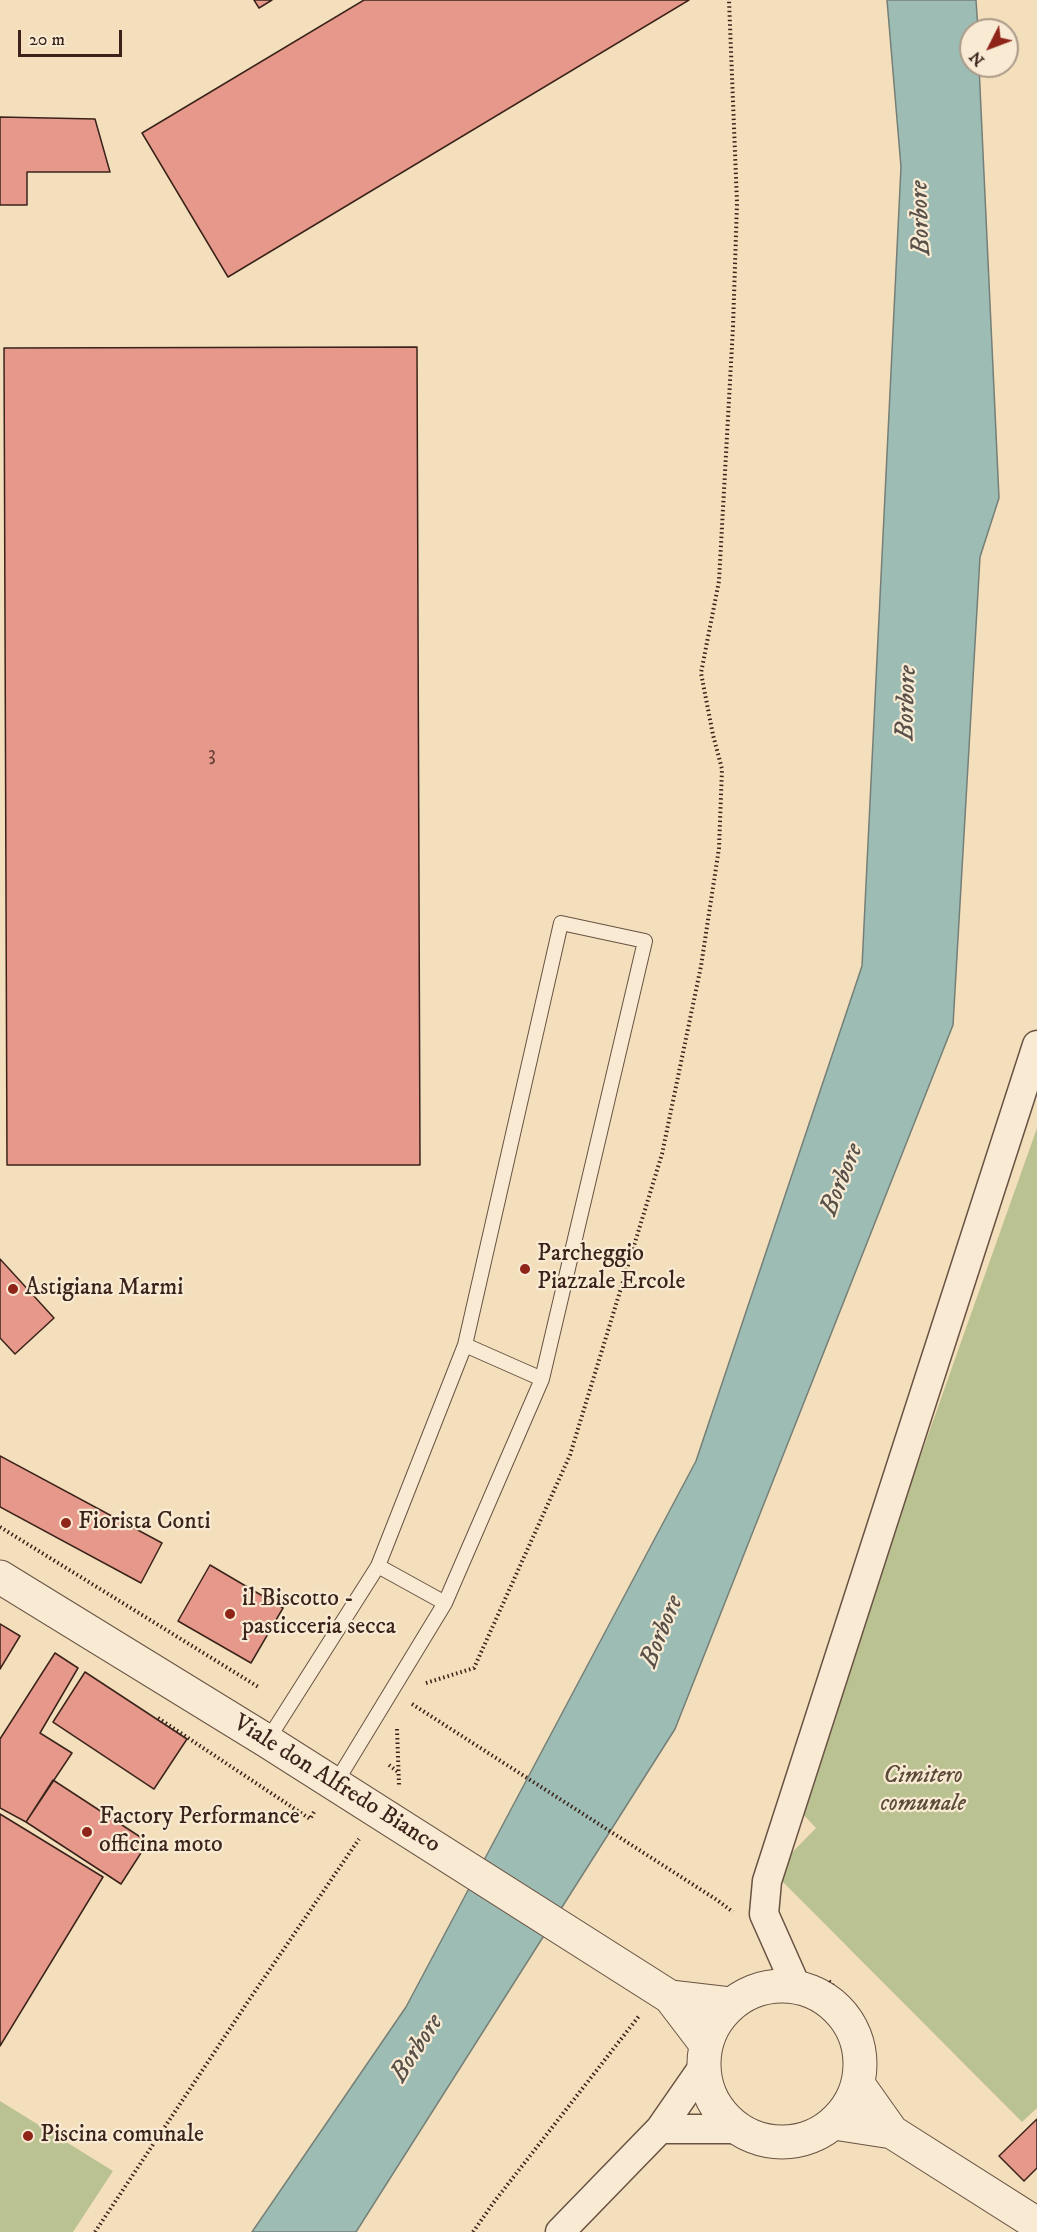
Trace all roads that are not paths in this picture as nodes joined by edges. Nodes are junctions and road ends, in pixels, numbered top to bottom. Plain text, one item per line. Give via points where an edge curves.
1 (1037, 1045) edge
2 (465, 1345) junction
3 (543, 1378) junction
4 (378, 1566) junction
5 (0, 1578) edge
6 (445, 1603) junction
7 (267, 1741) junction
8 (326, 1796) junction
9 (796, 1986) junction
10 (651, 2003) junction
11 (730, 2004) junction
12 (704, 2055) junction
13 (858, 2084) junction
14 (660, 2129) junction
15 (892, 2132) junction
16 (823, 2133) junction
17 (746, 2139) junction
18 (1037, 2224) edge
19 (560, 2232) edge

1 - 9 street via 767,1881 764,1914
2 - 3 lane
2 - 3 lane via 561,923 645,941
2 - 4 lane
3 - 6 lane
4 - 6 lane
4 - 7 lane
5 - 7 street, Viale don Alfredo Bianco
6 - 8 lane
7 - 8 street, Viale don Alfredo Bianco
8 - 10 street, Viale don Alfredo Bianco via 401,1825
9 - 11 street via 750,1992
9 - 13 street via 820,1995 840,2011 854,2032 860,2057
10 - 11 street, Viale don Alfredo Bianco
10 - 12 street, Viale don Alfredo Bianco
11 - 12 street via 715,2022
12 - 14 street
12 - 17 street via 708,2091 720,2112
13 - 15 street
13 - 16 street via 849,2106
14 - 17 street
14 - 19 street
15 - 16 street
15 - 18 street
16 - 17 street via 786,2143

